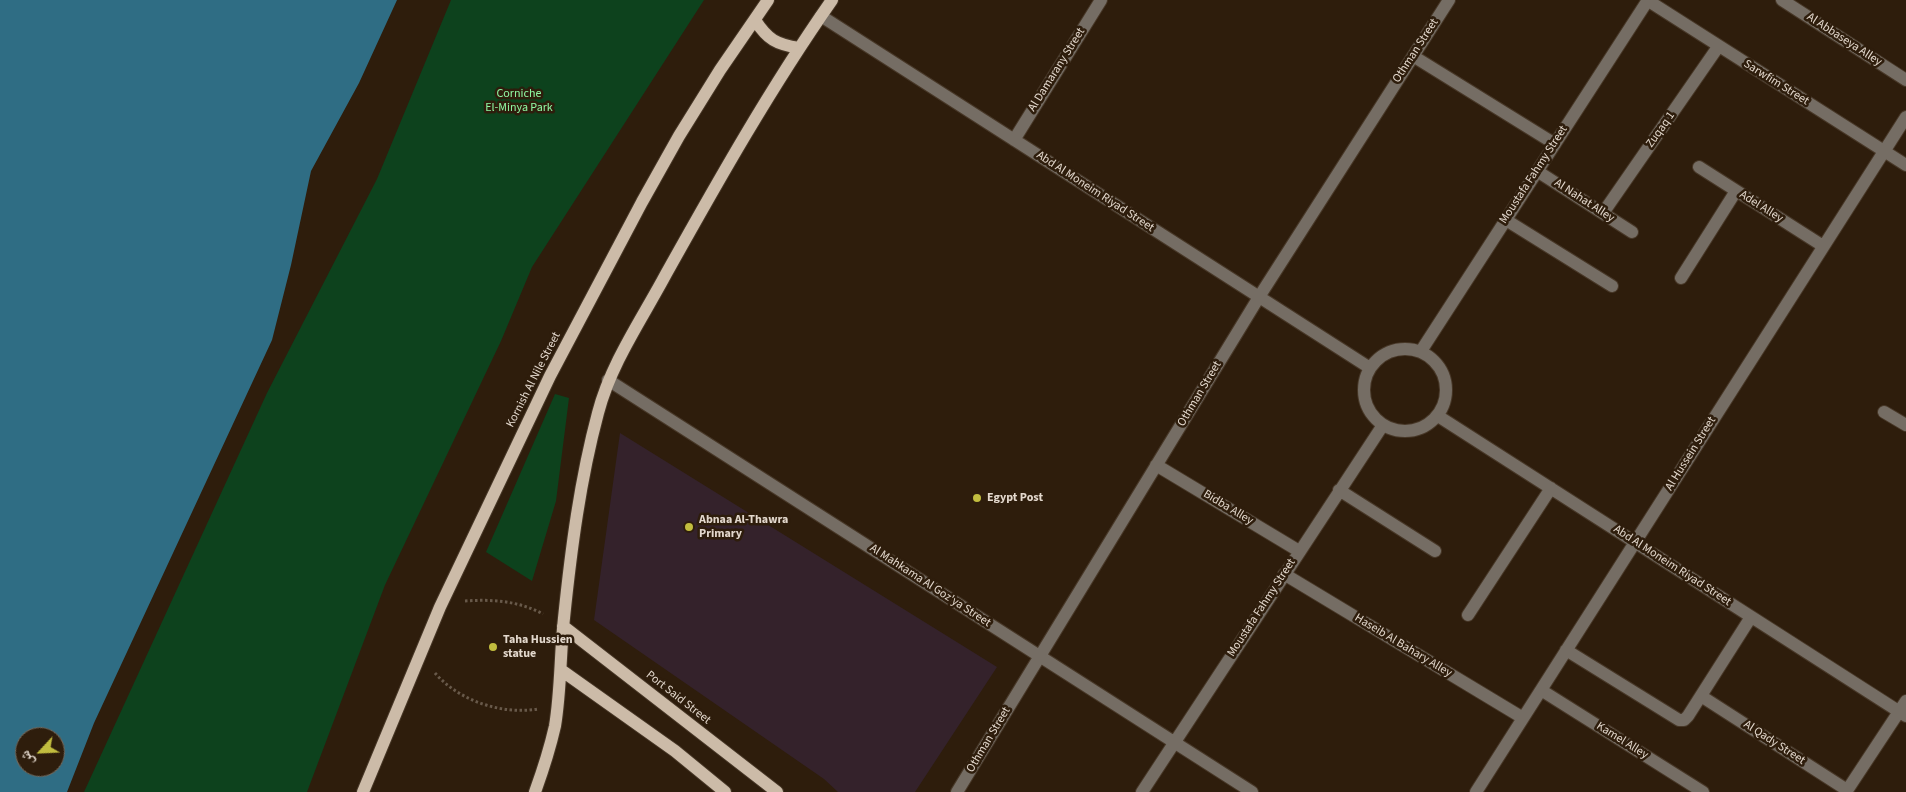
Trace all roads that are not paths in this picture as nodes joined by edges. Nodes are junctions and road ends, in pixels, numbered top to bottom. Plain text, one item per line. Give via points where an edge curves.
1 (768, 0) edge
2 (832, 0) edge
3 (1100, 0) edge
4 (1449, 0) edge
5 (1647, 0) edge
6 (1782, 0) edge
7 (821, 16) junction
8 (755, 20) junction
9 (1718, 47) junction
10 (799, 48) junction
11 (1413, 56) junction
12 (1906, 80) edge
13 (1906, 117) edge
14 (1014, 140) junction
15 (1555, 144) junction
16 (1884, 151) junction
17 (1906, 165) edge
18 (1699, 167) dead end
19 (1537, 171) junction
20 (1736, 191) junction
21 (1603, 213) junction
22 (1506, 220) junction
23 (1632, 232) dead end
24 (1823, 246) junction
25 (1680, 278) dead end
26 (1612, 286) dead end
27 (1259, 297) junction
28 (1421, 351) junction
29 (1370, 368) junction
30 (608, 380) junction
31 (1884, 412) dead end
32 (1438, 416) junction
33 (1383, 425) junction
34 (1906, 425) edge
35 (1156, 465) junction
36 (1551, 488) junction
37 (1340, 490) junction
38 (1634, 542) junction
39 (1300, 551) junction
40 (1434, 551) dead end
41 (1284, 574) junction
42 (1468, 615) dead end
43 (1751, 617) junction
44 (563, 626) junction
45 (1566, 650) junction
46 (1040, 656) junction
47 (561, 670) junction
48 (1540, 690) junction
49 (1701, 696) junction
50 (1904, 710) edge
51 (1522, 718) junction
52 (1174, 742) junction
53 (1847, 791) edge
54 (363, 792) edge
55 (535, 792) edge
56 (725, 792) edge
57 (777, 792) edge
58 (957, 792) edge
59 (1142, 792) edge
60 (1252, 792) edge
61 (1476, 792) edge
62 (1703, 792) edge

1 - 8 main road, Kornish Al Nile Street
2 - 7 main road
3 - 14 street, Al Damarany Street
4 - 11 street, Othman Street
5 - 9 street, Sarwfim Street
5 - 15 street, Moustafa Fahmy Street
6 - 12 street, Al Abbaseya Alley
7 - 10 main road
7 - 14 street, Abd Al Moneim Riyad Street
8 - 10 main road via 773,41
8 - 54 main road, Kornish Al Nile Street via 705,95 642,202 550,376 440,607
9 - 16 street, Sarwfim Street
9 - 21 street, Zuqaq 1
10 - 30 main road via 705,204
11 - 15 street
11 - 27 street, Othman Street
13 - 16 street, Al Hussein Street
14 - 27 street, Abd Al Moneim Riyad Street
15 - 19 street, Moustafa Fahmy Street
16 - 17 street, Sarwfim Street
16 - 24 street, Al Hussein Street
18 - 20 street, Adel Alley
19 - 21 street, Al Nahat Alley
19 - 22 street, Moustafa Fahmy Street
20 - 24 street, Adel Alley
20 - 25 street
21 - 23 street, Al Nahat Alley
22 - 26 street
22 - 28 street, Moustafa Fahmy Street
24 - 38 street, Al Hussein Street
27 - 29 street, Abd Al Moneim Riyad Street
27 - 35 street, Othman Street
28 - 29 street via 1407,348 1392,350 1379,357
28 - 32 street via 1437,362 1446,379 1446,398
29 - 33 street via 1364,383 1365,399 1371,414
30 - 44 main road via 590,449 573,537
30 - 46 street, Al Mahkama Al Goz'ya Street
31 - 34 street
32 - 33 street via 1426,426 1412,431 1397,431
32 - 36 street, Abd Al Moneim Riyad Street
33 - 37 street, Moustafa Fahmy Street
35 - 39 street, Bidba Alley
35 - 46 street, Othman Street
36 - 38 street, Abd Al Moneim Riyad Street
36 - 42 street
37 - 39 street, Moustafa Fahmy Street
37 - 40 street
38 - 43 street, Abd Al Moneim Riyad Street
38 - 45 street, Al Hussein Street
39 - 41 street, Moustafa Fahmy Street
41 - 51 street, Haseib Al Bahary Alley
41 - 52 street, Moustafa Fahmy Street
43 - 49 street
43 - 50 street, Abd Al Moneim Riyad Street
44 - 47 main road
44 - 57 main road, Port Said Street
45 - 48 street, Al Hussein Street
45 - 49 street via 1679,720 1688,716
46 - 52 street, Al Mahkama Al Goz'ya Street
46 - 58 street, Othman Street
47 - 55 main road via 555,726
47 - 56 main road via 675,751
48 - 51 street, Al Hussein Street
48 - 62 street, Kamel Alley
49 - 53 street, Al Qady Street
50 - 53 street
51 - 61 street, Al Hussein Street
52 - 59 street, Moustafa Fahmy Street
52 - 60 street, Al Mahkama Al Goz'ya Street

